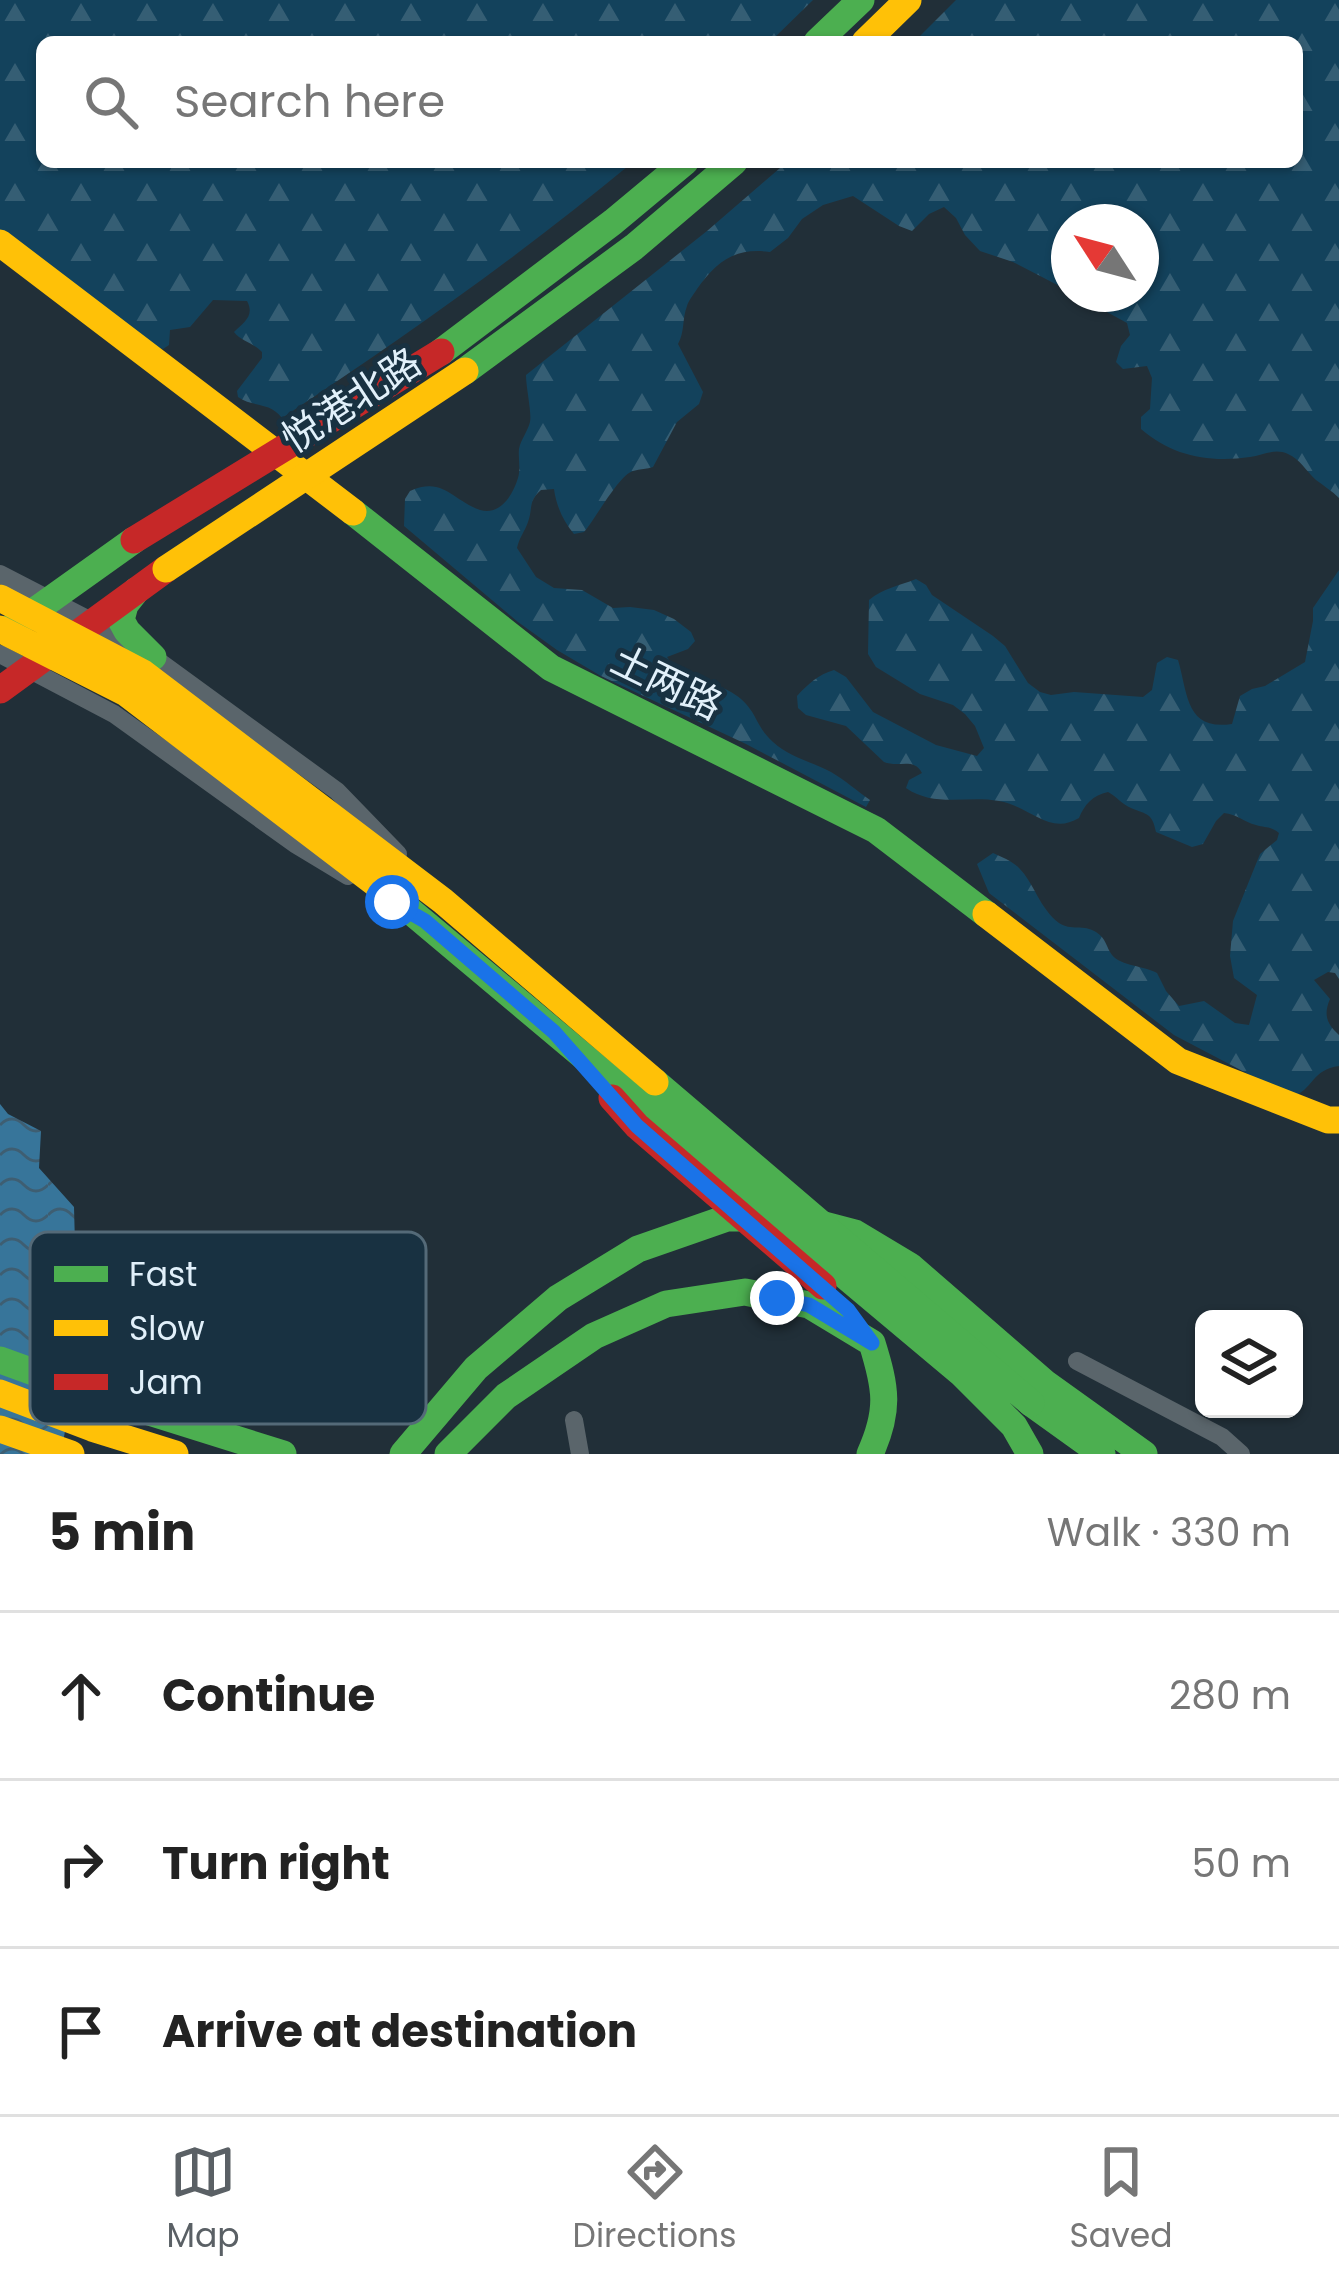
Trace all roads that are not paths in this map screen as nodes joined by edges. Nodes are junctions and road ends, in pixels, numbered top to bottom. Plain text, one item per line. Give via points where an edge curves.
1 (861, 0) edge
2 (908, 0) edge
3 (823, 36) edge
4 (871, 36) edge
5 (678, 168) edge
6 (727, 168) edge
7 (0, 243) edge
8 (0, 574) edge
9 (136, 591) junction
10 (0, 598) edge
11 (49, 601) junction
12 (93, 622) junction
13 (0, 632) edge
14 (0, 654) edge
15 (153, 657) junction
16 (29, 669) junction
17 (0, 691) edge
18 (434, 911) junction
19 (554, 1032) junction
20 (1339, 1120) edge
21 (872, 1343) junction
22 (0, 1360) edge
23 (1078, 1361) dead end
24 (30, 1371) edge
25 (0, 1393) edge
26 (30, 1404) edge
27 (574, 1420) dead end
28 (81, 1424) edge
29 (188, 1424) edge
30 (0, 1429) edge
31 (71, 1454) edge
32 (175, 1454) edge
33 (283, 1454) edge
34 (403, 1454) edge
35 (448, 1454) edge
36 (580, 1454) edge
37 (870, 1454) edge
38 (1030, 1454) edge
39 (1102, 1454) edge
40 (1144, 1454) edge
41 (1241, 1454) edge

1 - 3 main road
2 - 4 main road
5 - 11 main road, 悦港北路, bridge via 441,352
6 - 9 main road, 悦港北路, bridge via 465,371
7 - 20 main road, 土两路 via 551,668 876,830 1178,1061
8 - 11 street
9 - 12 main road, 悦港北路
9 - 15 main road via 121,620
10 - 18 main road, bridge via 142,673
11 - 12 street
11 - 13 main road, 悦港北路
12 - 15 street
12 - 16 main road, 悦港北路
13 - 18 main road, bridge via 126,693
14 - 16 street
15 - 18 street, bridge via 337,791
16 - 17 main road, 悦港北路
16 - 18 street, bridge via 114,714 295,844
18 - 19 main road, bridge
18 - 39 main road, bridge
19 - 21 main road, bridge via 637,1126 848,1310
19 - 38 main road, bridge via 962,1374
21 - 35 main road via 809,1305 745,1292 666,1304 594,1336 506,1396
21 - 37 main road via 887,1391
22 - 24 main road
23 - 41 street
25 - 26 main road
27 - 36 street
28 - 32 main road
29 - 33 main road
30 - 31 main road
34 - 40 main road, bridge via 476,1368 558,1298 638,1249 727,1218 792,1217 855,1233 910,1266 1045,1383

